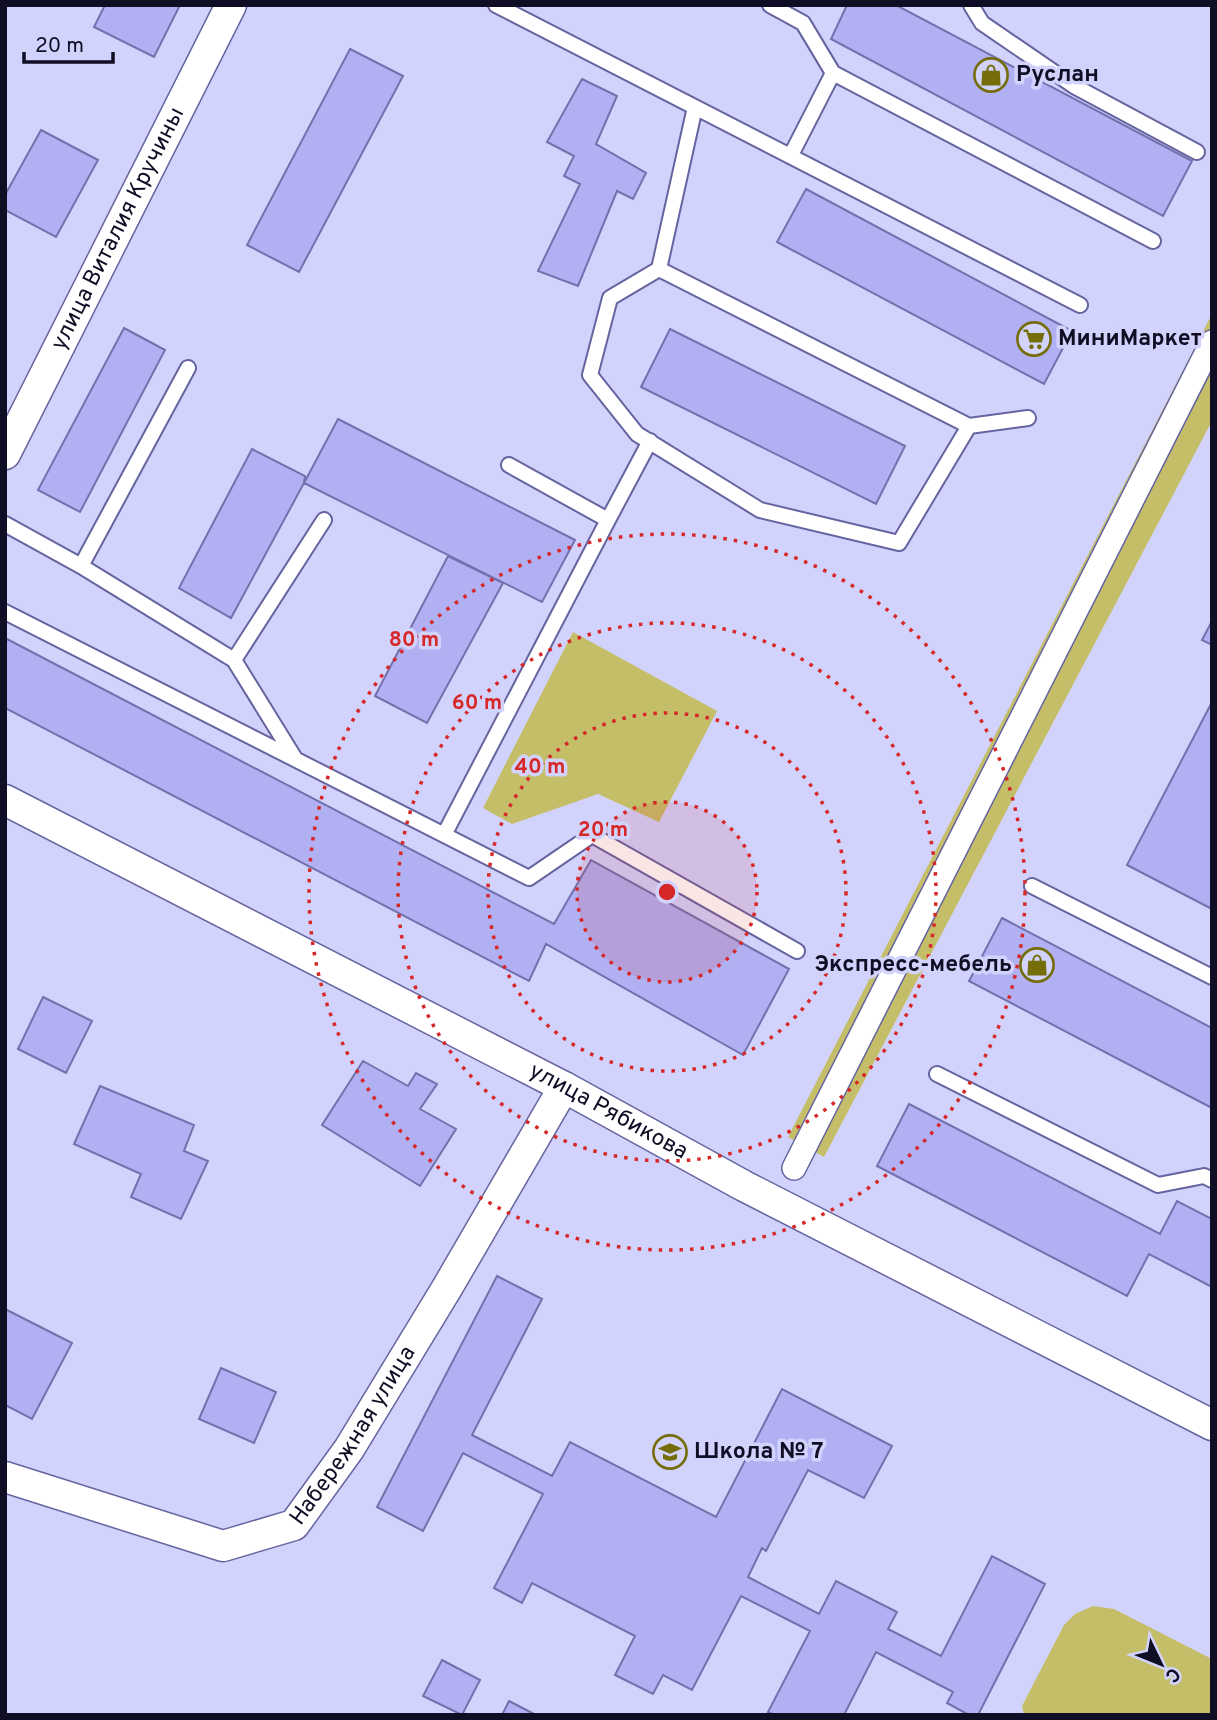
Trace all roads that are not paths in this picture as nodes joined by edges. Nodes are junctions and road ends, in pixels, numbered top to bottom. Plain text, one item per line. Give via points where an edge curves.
1 (231, 5) edge
2 (496, 5) edge
3 (770, 5) edge
4 (971, 5) edge
5 (833, 73) junction
6 (695, 107) junction
7 (1197, 152) dead end
8 (791, 155) junction
9 (1153, 241) dead end
10 (659, 269) junction
11 (1080, 305) dead end
12 (1212, 342) edge
13 (188, 368) dead end
14 (1028, 418) dead end
15 (968, 426) junction
16 (650, 441) junction
17 (5, 454) edge
18 (509, 465) dead end
19 (324, 520) dead end
20 (608, 520) junction
21 (5, 524) edge
22 (81, 566) junction
23 (5, 612) edge
24 (234, 660) junction
25 (295, 759) junction
26 (5, 800) edge
27 (444, 835) junction
28 (1032, 886) dead end
29 (797, 951) dead end
30 (1212, 977) edge
31 (937, 1074) dead end
32 (564, 1087) junction
33 (794, 1168) dead end
34 (1212, 1180) edge
35 (1212, 1425) edge
36 (5, 1477) edge

1 - 17 street, улица Виталия Кручины
2 - 6 lane
3 - 5 lane via 803,23
4 - 7 lane via 982,23 1074,86
5 - 8 lane
5 - 9 lane
6 - 8 lane
6 - 10 lane
8 - 11 lane
10 - 15 lane
10 - 16 lane via 610,298 590,374 637,434
12 - 33 street
13 - 22 lane
14 - 15 lane
15 - 16 lane via 899,543 760,510
16 - 20 lane
18 - 20 lane
19 - 24 lane
20 - 27 lane
21 - 22 lane
22 - 24 lane
23 - 25 lane
24 - 25 lane
25 - 27 lane
26 - 32 street, улица Рябикова
27 - 29 lane via 529,878 592,835
28 - 30 lane
31 - 34 lane via 1158,1185 1204,1176
32 - 35 street, улица Рябикова via 744,1186
32 - 36 street, Набережная улица via 349,1449 294,1525 223,1546

